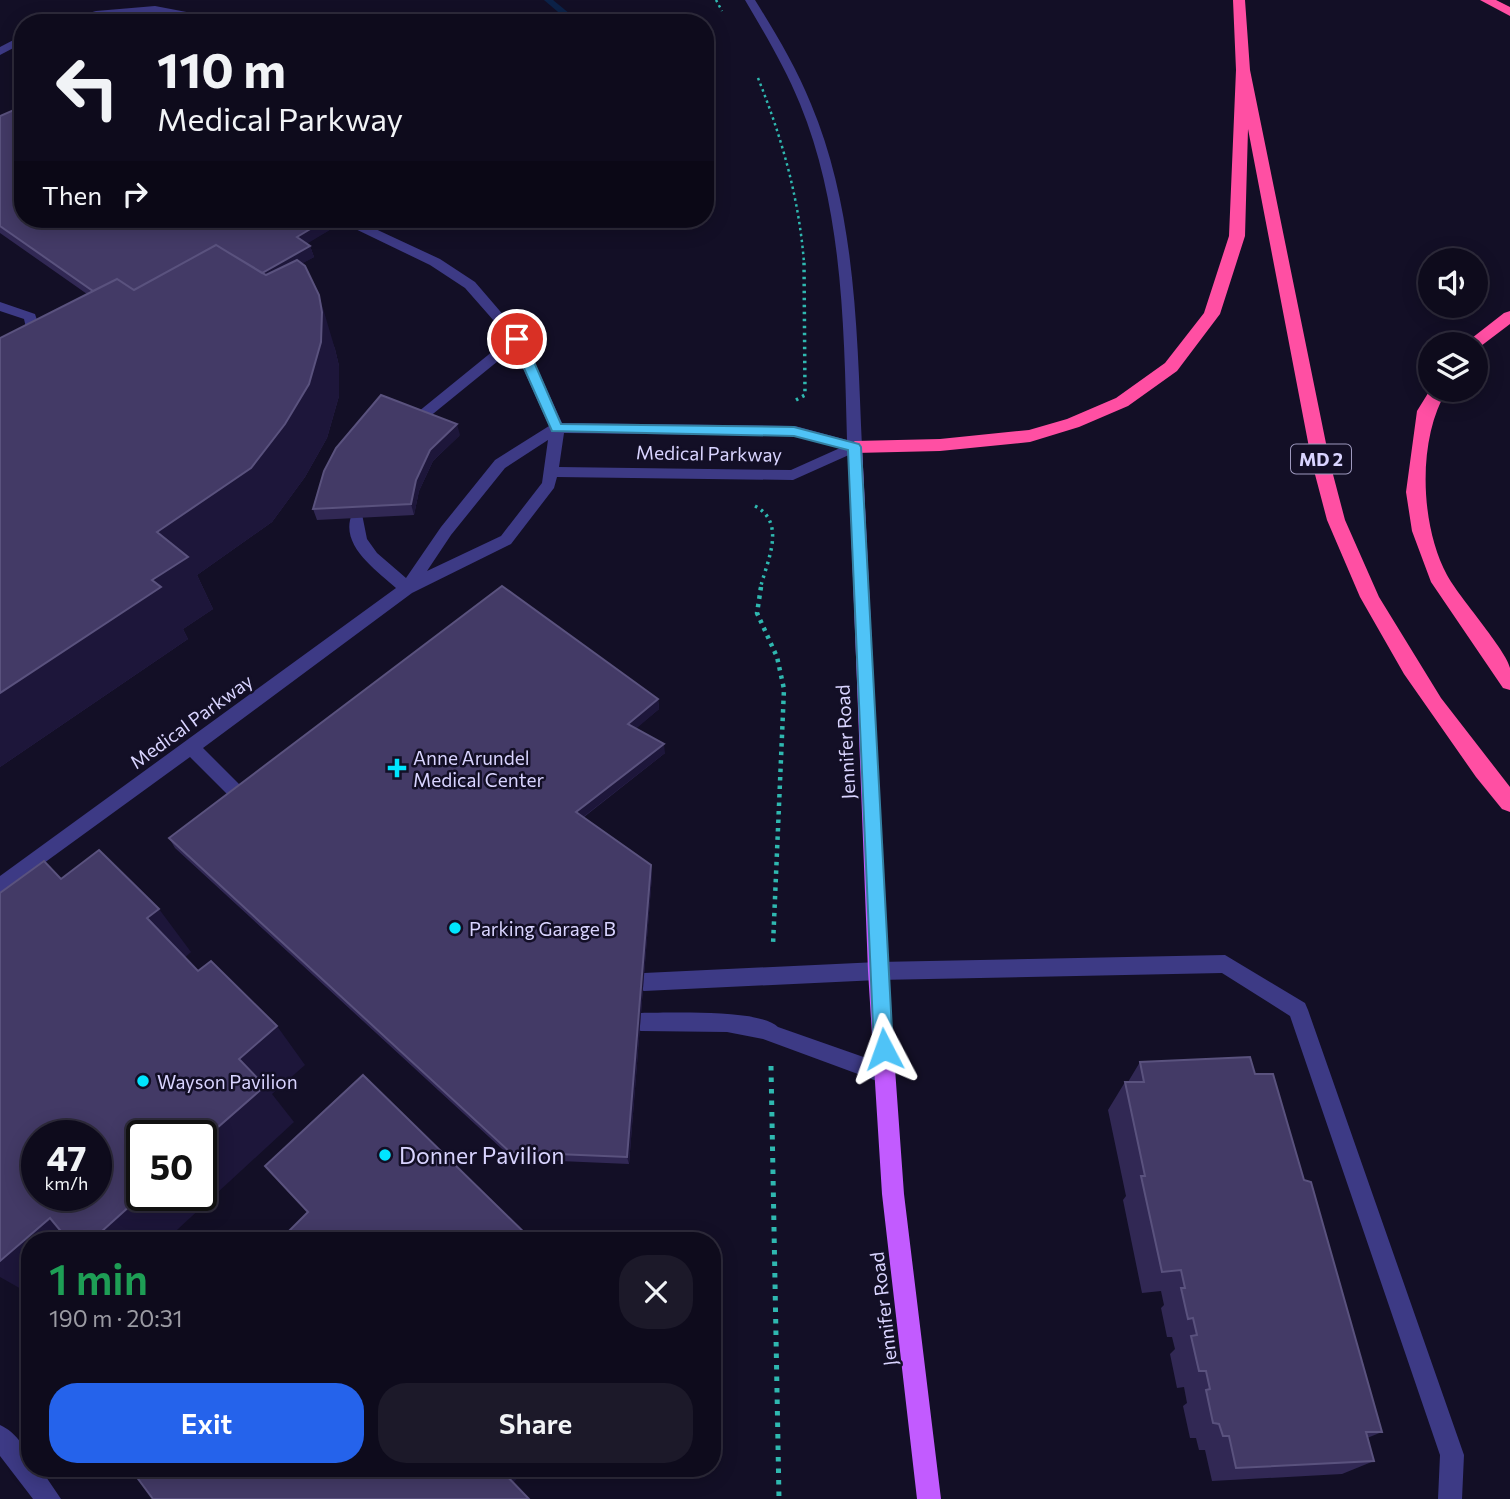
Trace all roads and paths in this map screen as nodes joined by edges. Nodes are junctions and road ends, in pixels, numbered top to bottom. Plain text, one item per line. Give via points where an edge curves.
1 (716, 0) edge
2 (750, 0) edge
3 (1238, 0) edge
4 (1486, 0) edge
5 (722, 11) dead end
6 (1510, 12) edge
7 (94, 14) edge
8 (186, 14) edge
9 (754, 69) dead end
10 (1244, 70) junction
11 (375, 228) edge
12 (0, 306) edge
13 (1510, 316) edge
14 (1488, 332) edge
15 (517, 339) junction
16 (0, 366) edge
17 (1432, 402) edge
18 (792, 403) dead end
19 (418, 419) edge
20 (557, 428) junction
21 (855, 447) junction
22 (551, 472) junction
23 (747, 505) dead end
24 (358, 518) edge
25 (407, 588) junction
26 (1510, 682) edge
27 (191, 747) junction
28 (241, 797) edge
29 (1510, 803) edge
30 (0, 887) edge
31 (773, 943) dead end
32 (878, 971) junction
33 (644, 982) edge
34 (641, 1022) edge
35 (771, 1054) dead end
36 (885, 1074) junction
37 (0, 1437) edge
38 (21, 1464) edge
39 (32, 1477) edge
40 (49, 1499) edge
41 (779, 1499) edge
42 (929, 1499) edge
43 (1450, 1499) edge

1 - 5 path
2 - 21 street, Jennifer Road via 802,95 835,198 847,294
3 - 10 highway, MD 2
4 - 6 highway
7 - 8 street via 134,9
9 - 18 path via 792,181 802,250 805,395
10 - 21 highway via 1237,236 1212,314 1171,367 1122,402 1073,424 1030,436
10 - 29 highway, MD 2 via 1335,519 1369,599 1420,687
11 - 15 street via 470,285
12 - 16 street via 30,317 34,332 27,346
13 - 14 highway
15 - 19 street
15 - 20 street
17 - 26 highway via 1426,411 1415,492 1421,531 1438,577
20 - 21 street, Medical Parkway via 794,431
20 - 22 street, Medical Parkway
20 - 25 street, Medical Parkway via 500,464
21 - 22 street, Medical Parkway via 793,475
21 - 32 main road, Jennifer Road
22 - 25 street, Medical Parkway via 549,484 506,540
23 - 31 path via 764,509 775,533 757,614 776,656 784,689
24 - 25 street via 359,540 371,557
25 - 27 street, Medical Parkway
27 - 28 street
27 - 30 street, Medical Parkway
32 - 33 street
32 - 36 main road, Jennifer Road
32 - 43 street via 1225,964 1298,1010 1452,1455
34 - 36 street via 727,1023 770,1031
35 - 41 path
36 - 42 main road, Jennifer Road via 893,1194
37 - 38 street
39 - 40 street

